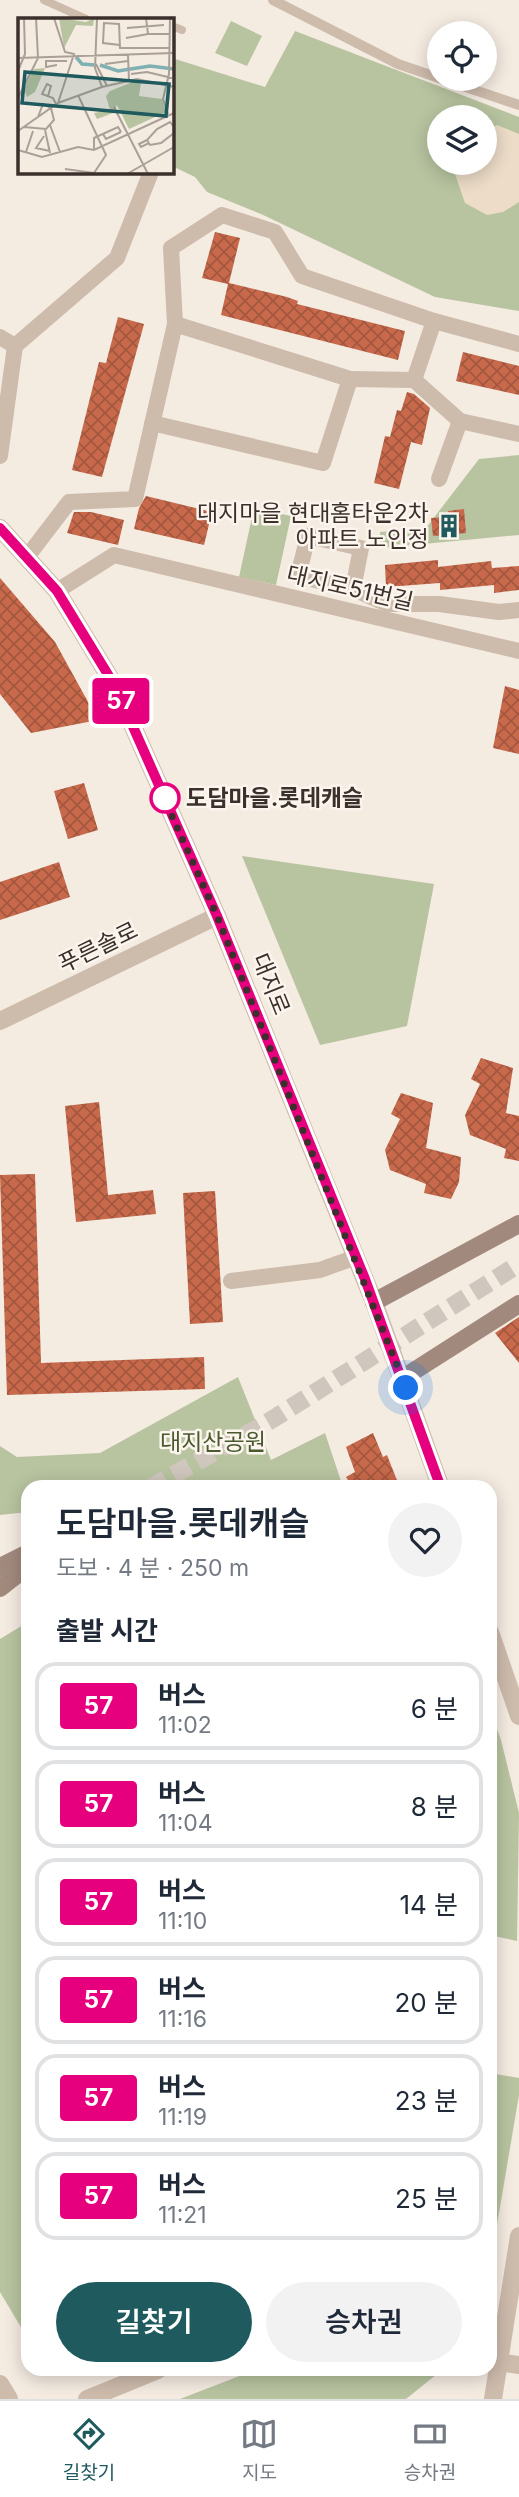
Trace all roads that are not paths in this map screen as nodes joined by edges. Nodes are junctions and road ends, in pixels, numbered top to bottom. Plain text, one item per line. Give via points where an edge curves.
1 (44, 0) edge
2 (273, 0) edge
3 (84, 18) edge
4 (173, 26) edge
5 (182, 30) dead end
6 (427, 73) edge
7 (479, 91) edge
8 (519, 105) edge
9 (150, 173) edge
10 (434, 321) junction
11 (175, 324) junction
12 (0, 337) edge
13 (519, 344) edge
14 (16, 345) junction
15 (350, 379) junction
16 (414, 380) junction
17 (460, 421) junction
18 (152, 423) junction
19 (519, 434) edge
20 (0, 456) edge
21 (439, 479) dead end
22 (0, 528) edge
23 (27, 557) junction
24 (353, 589) dead end
25 (57, 591) junction
26 (519, 610) edge
27 (519, 651) edge
28 (217, 916) junction
29 (0, 1021) edge
30 (519, 1224) edge
31 (356, 1257) junction
32 (231, 1281) dead end
33 (374, 1302) junction
34 (519, 1304) edge
35 (403, 1378) junction
36 (438, 1480) edge
37 (21, 1547) edge
38 (0, 1554) edge
39 (21, 1556) edge
40 (0, 1567) edge
41 (21, 1572) edge
42 (0, 1588) edge
43 (497, 1652) edge
44 (519, 1716) edge
45 (519, 2236) edge
46 (497, 2352) edge
47 (497, 2362) edge
48 (519, 2365) edge
49 (144, 2376) edge
50 (494, 2376) edge
51 (0, 2384) edge
52 (9, 2399) edge
53 (87, 2399) edge
54 (493, 2399) edge

1 - 3 lane
2 - 6 street via 398,64
4 - 5 lane
7 - 8 street
9 - 14 street via 117,258
10 - 11 street via 302,276 275,232 222,215 171,248
10 - 13 street
10 - 16 street
11 - 15 street
11 - 18 street
12 - 14 street
14 - 20 street
15 - 16 street
15 - 18 street via 323,463
16 - 17 street
17 - 19 street
17 - 21 street
18 - 23 street via 135,499 69,502
22 - 23 street, 대지로
23 - 25 street, 대지로
24 - 26 street via 387,604
25 - 27 street, 대지로51번길 via 114,555
25 - 28 street, 대지로 via 115,686
28 - 29 street, 푸른솔로
28 - 31 street, 대지로
30 - 33 main road
31 - 32 street via 320,1270
31 - 33 street, 대지로
33 - 35 street, 대지로
34 - 35 main road
35 - 36 street, 대지로
37 - 38 main road
39 - 40 main road
41 - 42 main road
43 - 44 street
45 - 46 street
47 - 48 street
49 - 53 street
50 - 54 street
51 - 52 street

